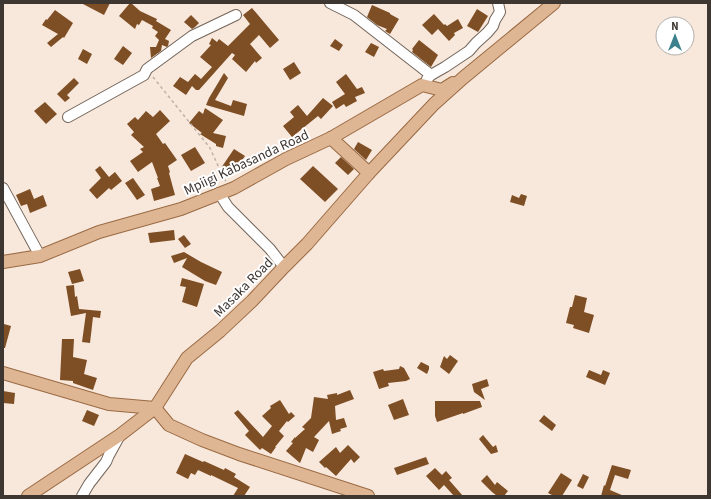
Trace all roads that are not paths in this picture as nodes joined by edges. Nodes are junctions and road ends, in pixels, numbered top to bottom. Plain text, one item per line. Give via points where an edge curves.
1 (330, 3) edge
2 (498, 3) edge
3 (554, 3) edge
4 (236, 15) dead end
5 (430, 75) junction
6 (463, 78) junction
7 (422, 84) junction
8 (68, 118) dead end
9 (331, 138) junction
10 (368, 173) junction
11 (3, 188) edge
12 (219, 194) junction
13 (40, 256) junction
14 (3, 262) edge
15 (284, 267) junction
16 (3, 373) edge
17 (155, 408) junction
18 (120, 435) junction
19 (28, 496) edge
20 (82, 496) edge
21 (368, 496) edge

1 - 5 street via 354,15
2 - 5 street via 500,12 487,33 469,51
3 - 6 main road
4 - 8 street via 192,36 144,75
5 - 7 street
6 - 7 main road via 442,90
6 - 10 main road, Masaka Road via 434,104
7 - 9 main road, Mpiigi Kabasanda Road
9 - 10 main road
9 - 12 main road, Mpiigi Kabasanda Road
10 - 15 main road, Masaka Road
11 - 13 street
12 - 13 main road, Mpiigi Kabasanda Road via 181,209 99,232
12 - 15 street
13 - 14 main road, Mpiigi Kabasanda Road
15 - 17 main road, Masaka Road via 252,301 187,358
16 - 17 main road via 109,404
17 - 18 main road, Masaka Road
17 - 21 main road via 169,425 202,440
18 - 19 main road, Masaka Road
18 - 20 street via 106,462

